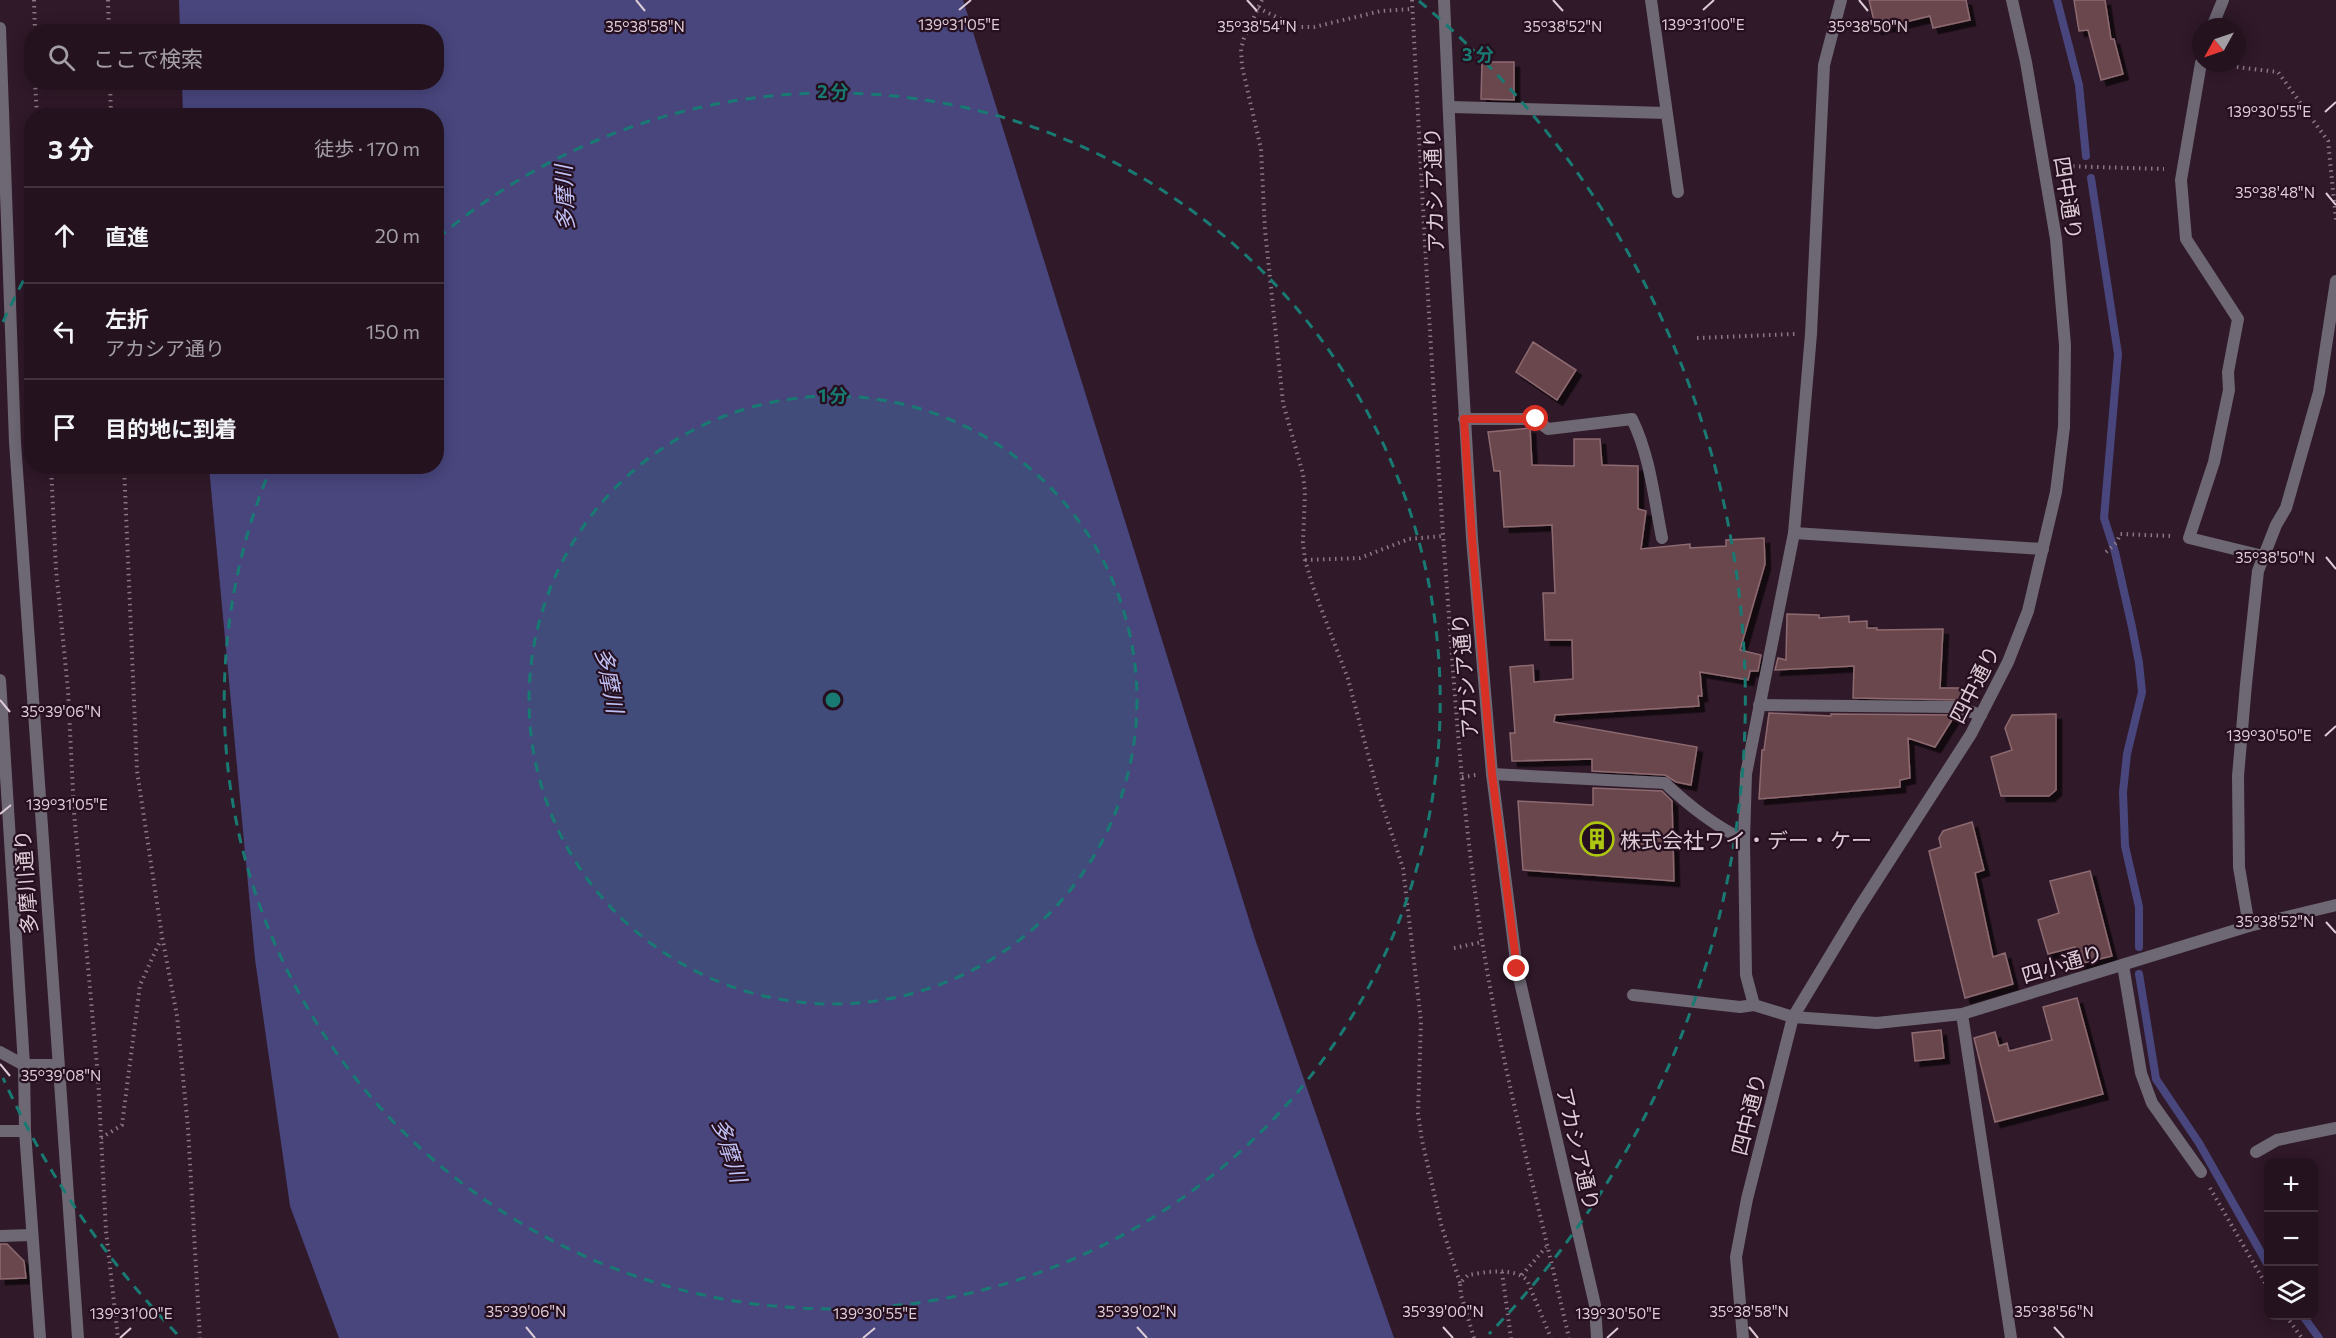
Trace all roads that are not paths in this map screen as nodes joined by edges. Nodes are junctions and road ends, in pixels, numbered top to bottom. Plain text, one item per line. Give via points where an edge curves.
1 (1444, 0) edge
2 (1650, 0) edge
3 (1841, 0) edge
4 (2012, 0) edge
5 (2223, 0) edge
6 (2216, 18) edge
7 (0, 28) edge
8 (2199, 72) edge
9 (1450, 107) junction
10 (1666, 113) junction
11 (1678, 192) dead end
12 (2336, 281) edge
13 (1464, 419) junction
14 (1794, 533) junction
15 (1662, 538) dead end
16 (2043, 549) junction
17 (2263, 556) junction
18 (0, 680) edge
19 (1759, 705) junction
20 (1981, 715) junction
21 (1492, 774) junction
22 (1744, 840) junction
23 (2336, 905) edge
24 (2248, 926) junction
25 (2123, 965) junction
26 (1633, 994) dead end
27 (1754, 1005) junction
28 (1962, 1014) junction
29 (1793, 1017) junction
30 (0, 1052) edge
31 (24, 1065) junction
32 (57, 1065) junction
33 (2336, 1128) edge
34 (0, 1131) edge
35 (25, 1131) junction
36 (2256, 1152) dead end
37 (2200, 1172) road end
38 (32, 1235) junction
39 (0, 1236) edge
40 (40, 1338) edge
41 (78, 1338) edge
42 (1597, 1338) edge
43 (1743, 1338) edge
44 (2011, 1338) edge

1 - 9 street, アカシア通り
2 - 10 street
3 - 14 street via 1824,65 1811,334
4 - 16 street, 四中通り via 2045,165 2066,345 2064,427 2056,492
5 - 6 street
7 - 32 street, 多摩川通り via 15,442
8 - 17 street via 2181,180 2186,239 2238,319 2214,462 2189,538
9 - 10 street
9 - 13 street, アカシア通り
10 - 11 street
12 - 17 street via 2316,403 2286,508
13 - 15 street via 1536,419 1548,429 1632,419 1648,467
13 - 21 street, アカシア通り
14 - 16 street
14 - 19 street
16 - 20 street, 四中通り via 2028,611
17 - 24 street via 2255,594 2238,776 2239,867
18 - 31 street
19 - 20 street via 1956,707
19 - 22 street via 1746,774
20 - 29 street, 四中通り
21 - 22 street via 1665,783 1688,806
21 - 42 street, アカシア通り via 1517,969 1595,1305
22 - 27 street via 1746,975
23 - 24 street, 四小通り
24 - 25 street, 四小通り
25 - 28 street, 四小通り
25 - 37 street via 2141,1073 2152,1103
26 - 27 street, 四小通り via 1740,1007
27 - 29 street, 四小通り
28 - 29 street, 四小通り via 1877,1023
28 - 44 street
29 - 43 street, 四中通り via 1736,1257
30 - 31 street
31 - 32 street
31 - 35 street
32 - 41 street, 多摩川通り
33 - 36 street via 2277,1140
34 - 35 street
35 - 38 street
38 - 39 street
38 - 40 street

